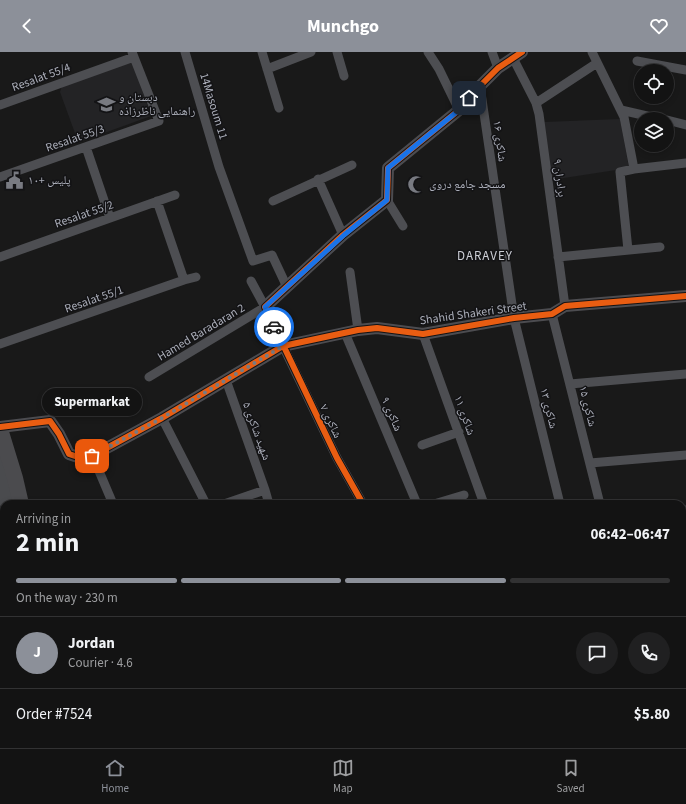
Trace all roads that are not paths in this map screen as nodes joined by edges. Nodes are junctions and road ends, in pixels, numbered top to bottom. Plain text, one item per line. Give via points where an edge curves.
1 (185, 52) edge
2 (262, 52) edge
3 (312, 52) edge
4 (337, 52) edge
5 (428, 52) edge
6 (492, 52) edge
7 (592, 52) edge
8 (133, 54) edge
9 (518, 55) edge
10 (637, 61) dead end
11 (597, 63) junction
12 (498, 68) junction
13 (267, 69) junction
14 (686, 70) edge
15 (344, 76) dead end
16 (480, 86) junction
17 (536, 103) junction
18 (0, 105) edge
19 (280, 108) dead end
20 (459, 110) junction
21 (621, 110) junction
22 (634, 113) edge
23 (674, 122) edge
24 (686, 125) edge
25 (86, 147) junction
26 (686, 163) edge
27 (352, 165) dead end
28 (634, 169) junction
29 (0, 177) edge
30 (318, 179) junction
31 (175, 195) dead end
32 (387, 200) junction
33 (158, 201) junction
34 (273, 201) dead end
35 (110, 218) junction
36 (403, 226) dead end
37 (344, 235) junction
38 (660, 247) dead end
39 (628, 250) junction
40 (0, 257) edge
41 (558, 257) junction
42 (350, 272) dead end
43 (196, 277) dead end
44 (184, 280) junction
45 (251, 281) dead end
46 (287, 286) junction
47 (686, 296) edge
48 (565, 306) junction
49 (265, 307) junction
50 (552, 314) junction
51 (514, 318) junction
52 (358, 330) junction
53 (345, 332) junction
54 (423, 334) junction
55 (0, 344) edge
56 (283, 346) junction
57 (686, 374) edge
58 (148, 377) dead end
59 (226, 380) junction
60 (570, 384) junction
61 (162, 418) junction
62 (0, 428) edge
63 (459, 432) junction
64 (0, 436) edge
65 (422, 445) dead end
66 (686, 455) edge
67 (590, 463) junction
68 (99, 471) dead end
69 (265, 490) junction
70 (464, 495) dead end
71 (6, 500) edge
72 (20, 500) edge
73 (110, 500) edge
74 (204, 500) edge
75 (236, 500) edge
76 (268, 500) edge
77 (361, 500) edge
78 (415, 500) edge
79 (447, 500) edge
80 (483, 500) edge
81 (559, 500) edge
82 (599, 500) edge

1 - 46 street, 14Masoum 11 via 219,166 253,261 272,255
2 - 13 street
3 - 13 street
4 - 15 street
5 - 20 street
6 - 12 street
7 - 11 street
8 - 18 street, Resalat 55/4
8 - 25 street, Resalat 55/3 via 159,121
9 - 12 street
9 - 17 street, برادران ۹
10 - 14 street
11 - 17 street
11 - 21 street
12 - 16 street
13 - 19 street
16 - 20 street
16 - 51 street, شاکری ۱۶
17 - 41 street, برادران ۹
20 - 32 street via 388,168
21 - 22 street
21 - 28 street
23 - 24 street
25 - 29 street, Resalat 55/3
25 - 35 street
26 - 28 street
27 - 30 street
28 - 39 street via 620,172
30 - 34 street
30 - 37 street
31 - 33 street, Resalat 55/2
32 - 36 street
32 - 37 street
33 - 35 street, Resalat 55/2
33 - 44 street
35 - 40 street, Resalat 55/2
37 - 46 street
38 - 39 street
39 - 41 street
41 - 48 street, برادران ۹
42 - 52 street
43 - 44 street, Resalat 55/1
44 - 55 street, Resalat 55/1
45 - 49 street
46 - 49 street
47 - 48 street, Shahid Shakeri Street
48 - 50 street, Shahid Shakeri Street
49 - 56 street
49 - 58 street, Hamed Baradaran 2
50 - 51 street, Shahid Shakeri Street
50 - 60 street, شاکری ۱۵
51 - 54 street, Shahid Shakeri Street
51 - 81 street, شاکری ۱۳
52 - 53 street, Shahid Shakeri Street
52 - 54 street, Shahid Shakeri Street via 377,328
53 - 56 street, Shahid Shakeri Street
53 - 78 street, شاکری ۹
54 - 63 street, شاکری ۱۱
56 - 59 street, Shahid Shakeri Street
56 - 77 street, شاکری ۷ via 337,458
57 - 60 street
59 - 61 street, Shahid Shakeri Street
59 - 69 street, شهید شاکری ۵
60 - 67 street, شاکری ۱۵
61 - 62 street, Shahid Shakeri Street via 92,456 81,458 69,454 50,421
61 - 74 street
62 - 72 highway
63 - 65 street
63 - 80 street, شاکری ۱۱
64 - 71 main road via 2,482
66 - 67 street
67 - 82 street, شاکری ۱۵
68 - 73 street
69 - 75 street
69 - 76 street, شهید شاکری ۵
70 - 79 street

